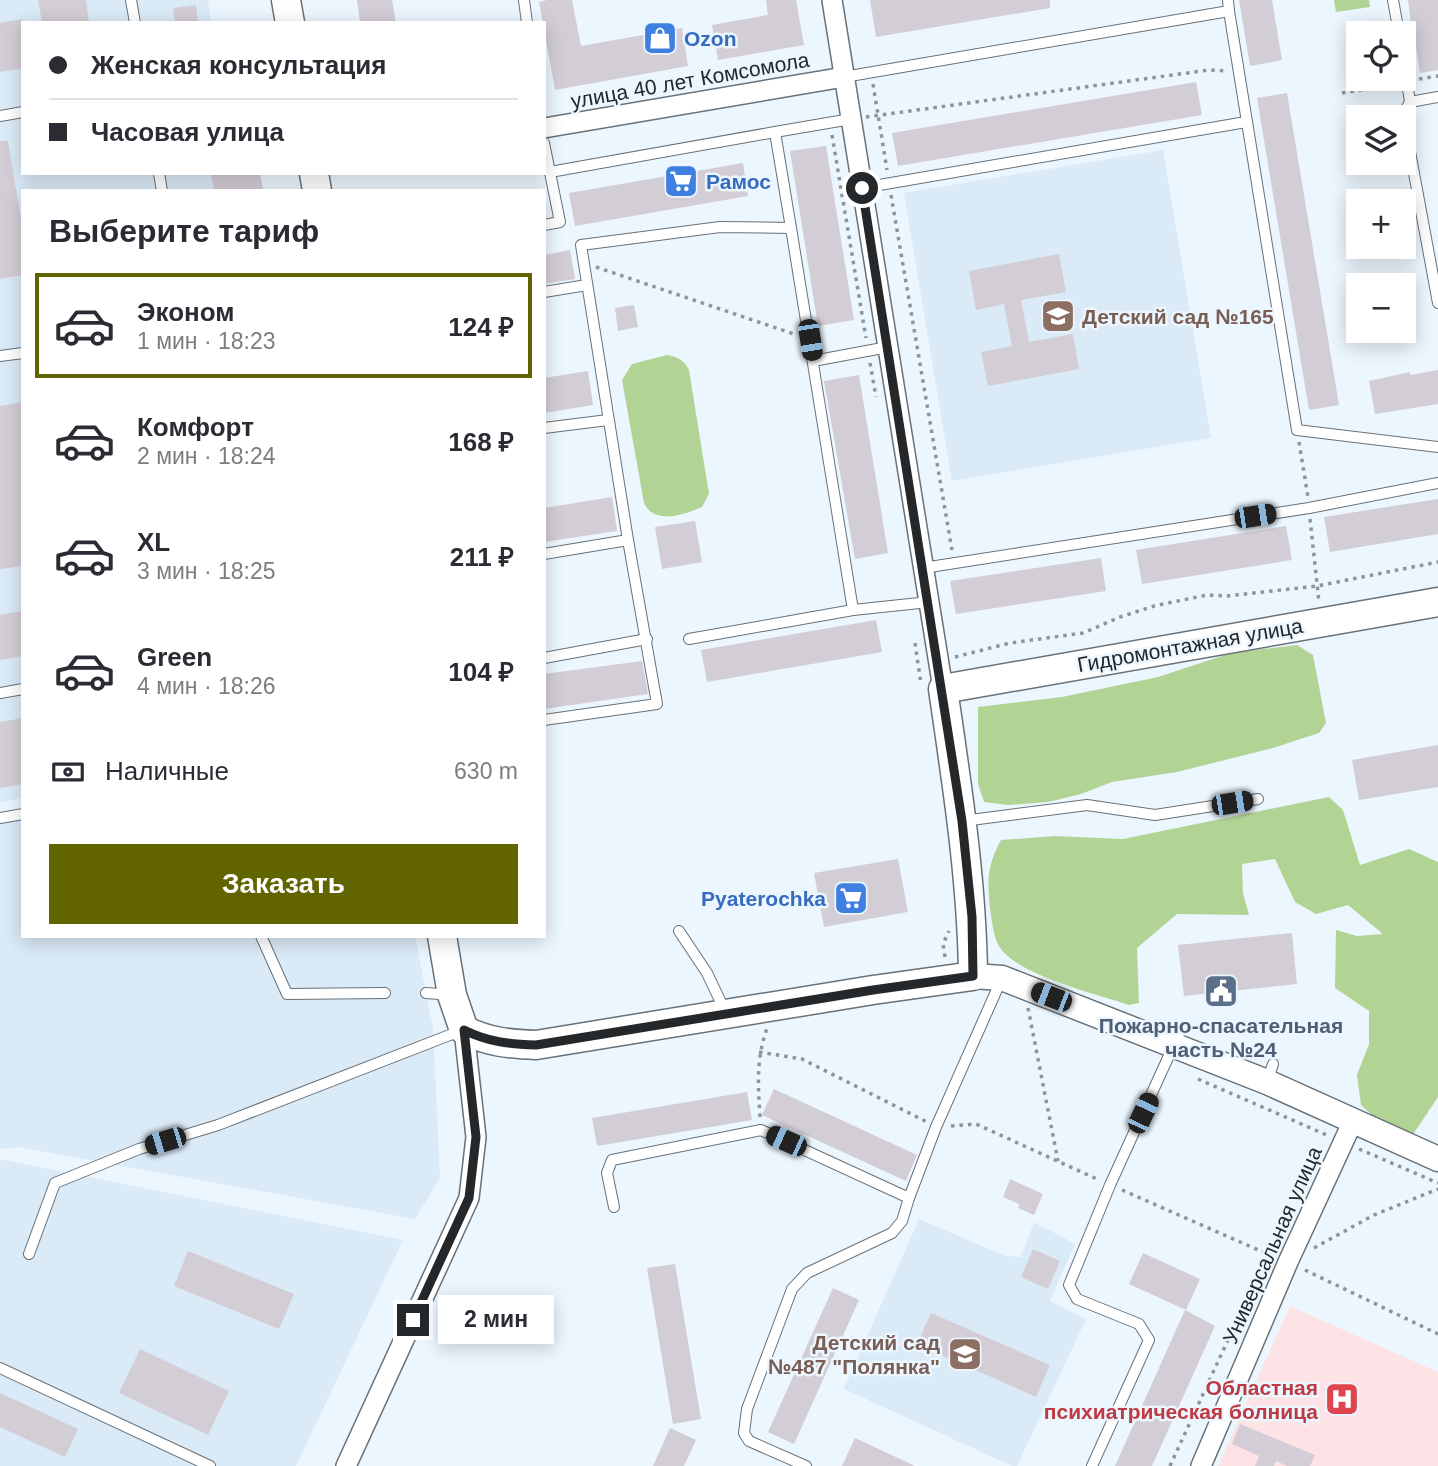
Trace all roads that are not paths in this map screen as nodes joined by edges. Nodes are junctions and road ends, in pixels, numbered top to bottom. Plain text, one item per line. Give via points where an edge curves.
1 (131, 0) edge
2 (286, 0) edge
3 (524, 0) edge
4 (831, 0) edge
5 (1393, 0) edge
6 (1229, 5) edge
7 (135, 21) edge
8 (290, 21) edge
9 (527, 21) edge
10 (1397, 21) edge
11 (844, 77) junction
12 (1408, 91) edge
13 (1438, 97) edge
14 (1410, 102) junction
15 (21, 111) edge
16 (0, 116) edge
17 (850, 119) junction
18 (1246, 122) junction
19 (546, 128) edge
20 (775, 132) junction
21 (546, 153) edge
22 (550, 172) junction
23 (862, 188) junction
24 (546, 225) edge
25 (791, 228) junction
26 (587, 285) junction
27 (546, 292) edge
28 (1438, 303) edge
29 (878, 349) junction
30 (21, 353) edge
31 (0, 356) edge
32 (813, 361) junction
33 (608, 420) junction
34 (546, 428) edge
35 (1438, 447) edge
36 (1438, 482) edge
37 (628, 540) junction
38 (546, 554) edge
39 (923, 568) junction
40 (1438, 602) edge
41 (920, 604) junction
42 (853, 610) junction
43 (647, 639) junction
44 (689, 639) dead end
45 (546, 658) edge
46 (934, 679) junction
47 (21, 689) edge
48 (0, 693) edge
49 (546, 720) edge
50 (1258, 799) dead end
51 (21, 814) edge
52 (0, 818) edge
53 (962, 821) junction
54 (680, 931) dead end
55 (262, 938) edge
56 (442, 938) edge
57 (961, 978) junction
58 (1002, 978) junction
59 (385, 993) dead end
60 (727, 1014) junction
61 (464, 1030) junction
62 (1174, 1045) junction
63 (1348, 1132) junction
64 (1438, 1159) edge
65 (909, 1198) junction
66 (614, 1207) dead end
67 (29, 1254) dead end
68 (0, 1368) edge
69 (210, 1466) edge
70 (346, 1466) edge
71 (806, 1466) edge
72 (1092, 1466) edge
73 (1201, 1466) edge

1 - 7 lane
2 - 8 main road
3 - 9 lane
4 - 11 street
5 - 10 lane
6 - 11 lane
6 - 18 lane
11 - 17 street
11 - 19 street, улица 40 лет Комсомола
12 - 14 lane
13 - 14 lane
14 - 28 lane via 1403,114
15 - 16 lane
17 - 20 lane
17 - 23 street
18 - 23 lane
18 - 35 lane via 1297,430
20 - 22 lane
20 - 25 lane
21 - 22 lane
22 - 24 lane via 560,222
23 - 29 street
25 - 26 lane via 720,226 581,245
25 - 32 lane
26 - 27 lane
26 - 33 lane
29 - 32 lane
29 - 39 street
30 - 31 lane
32 - 42 lane
33 - 34 lane
33 - 37 lane
36 - 39 lane via 1309,508
37 - 38 lane
37 - 43 lane
39 - 41 street
40 - 46 main road, Гидромонтажная улица
41 - 42 lane
41 - 46 street
42 - 44 lane
43 - 45 lane
43 - 49 lane via 657,704
46 - 53 main road
47 - 48 lane
50 - 53 lane via 1155,815 1087,805
51 - 52 lane
53 - 57 main road via 972,917
54 - 60 lane
55 - 59 lane via 287,994
56 - 61 main road via 439,994
57 - 58 street
57 - 60 main road
58 - 62 street
58 - 65 lane
60 - 61 main road via 536,1045 503,1044
61 - 67 lane via 55,1183
61 - 70 street via 476,1137 469,1198
62 - 63 street via 1270,1072
62 - 72 lane via 1069,1285 1077,1299 1139,1324 1149,1340
63 - 64 street
63 - 73 street, Универсальная улица
65 - 66 lane via 761,1130 612,1160 607,1173
65 - 71 lane via 902,1221 892,1233 807,1273 792,1289 747,1409 744,1433 750,1441
68 - 69 lane

